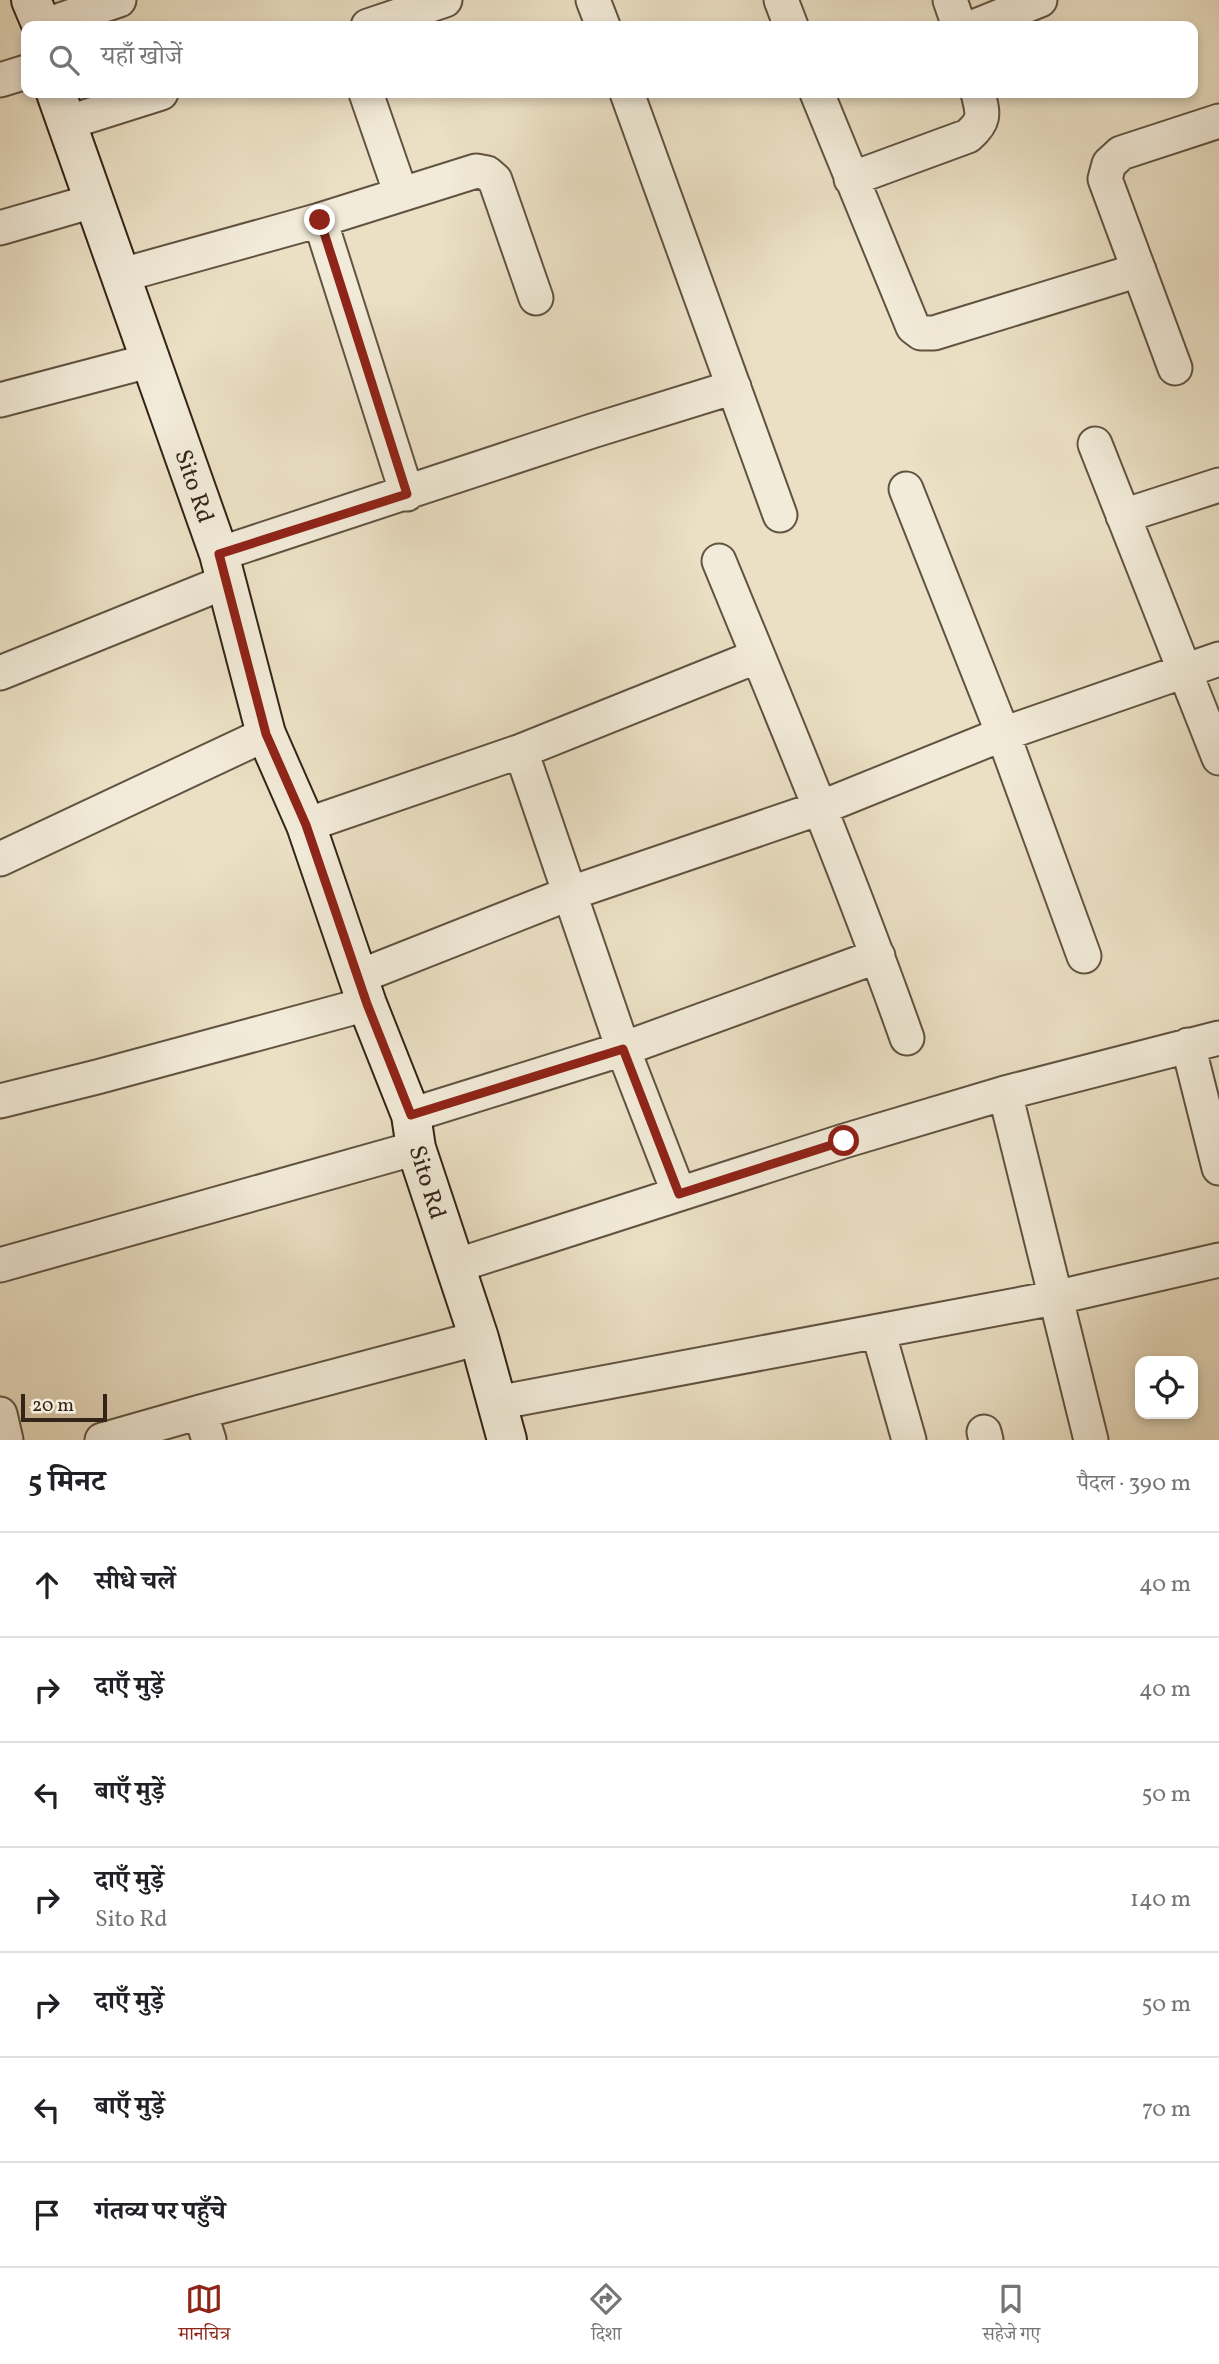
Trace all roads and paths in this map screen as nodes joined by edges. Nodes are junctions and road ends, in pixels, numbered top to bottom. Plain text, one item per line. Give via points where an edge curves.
1 (31, 0) edge
2 (119, 0) edge
3 (445, 0) edge
4 (593, 0) edge
5 (781, 0) edge
6 (950, 0) edge
7 (1040, 0) edge
8 (40, 21) edge
9 (57, 21) edge
10 (383, 21) edge
11 (601, 21) edge
12 (789, 21) edge
13 (957, 21) edge
14 (988, 21) edge
15 (21, 74) edge
16 (0, 80) edge
17 (128, 98) edge
18 (368, 98) edge
19 (629, 98) edge
20 (819, 98) edge
21 (979, 98) edge
22 (61, 108) edge
23 (1219, 121) edge
24 (851, 179) junction
25 (401, 194) junction
26 (93, 201) junction
27 (320, 220) junction
28 (0, 228) edge
29 (1139, 270) junction
30 (122, 275) junction
31 (536, 298) dead end
32 (152, 360) junction
33 (1175, 368) dead end
34 (734, 387) junction
35 (0, 400) edge
36 (1095, 444) dead end
37 (1219, 485) edge
38 (906, 489) dead end
39 (407, 494) junction
40 (780, 515) dead end
41 (1122, 516) junction
42 (719, 561) dead end
43 (222, 568) junction
44 (758, 656) junction
45 (1219, 659) edge
46 (1185, 669) junction
47 (0, 673) edge
48 (266, 734) junction
49 (1003, 734) junction
50 (521, 751) junction
51 (1219, 758) edge
52 (820, 808) junction
53 (306, 825) junction
54 (0, 859) edge
55 (568, 894) junction
56 (878, 956) junction
57 (1084, 956) dead end
58 (363, 990) junction
59 (907, 1038) dead end
60 (1204, 1042) edge
61 (623, 1049) junction
62 (1005, 1093) junction
63 (0, 1101) edge
64 (414, 1132) junction
65 (1219, 1168) edge
66 (679, 1194) junction
67 (1219, 1261) edge
68 (0, 1265) edge
69 (455, 1266) junction
70 (1054, 1298) junction
71 (878, 1331) junction
72 (479, 1338) junction
73 (496, 1403) junction
74 (0, 1414) edge
75 (204, 1426) edge
76 (6, 1440) edge
77 (102, 1440) edge
78 (507, 1440) edge
79 (909, 1440) edge
80 (1091, 1440) edge

1 - 8 main road
2 - 9 street
3 - 10 street
4 - 11 street
5 - 12 street
6 - 13 street
7 - 14 street
15 - 16 street
17 - 22 street
18 - 25 street
19 - 34 street
20 - 24 street
21 - 24 street via 984,114 979,127 968,136
22 - 26 main road, Sito Rd
23 - 29 street via 1121,153 1109,164 1105,179
24 - 29 street via 913,327 921,332 934,333
25 - 27 street
25 - 31 street via 476,171 487,173 499,189
26 - 28 street
26 - 30 main road, Sito Rd
27 - 30 street
27 - 39 street
29 - 33 street
30 - 32 main road, Sito Rd
32 - 35 street
32 - 43 main road, Sito Rd
34 - 39 street
34 - 40 street
36 - 41 street
37 - 41 street
38 - 49 street
39 - 43 street
41 - 46 street
42 - 44 street
43 - 47 street
43 - 48 main road, Sito Rd
44 - 50 street
44 - 52 street
45 - 46 street
46 - 49 street
46 - 51 street
48 - 53 main road, Sito Rd
48 - 54 street
49 - 52 street
49 - 57 street
50 - 53 street
50 - 55 street
52 - 55 street
52 - 56 street
53 - 58 main road, Sito Rd
55 - 58 street
55 - 61 street
56 - 59 street
56 - 61 street
58 - 63 street via 110,1074
58 - 64 main road, Sito Rd
60 - 62 street
60 - 65 street
61 - 64 street
61 - 66 street
62 - 66 street
62 - 70 street
64 - 68 street
64 - 69 main road, Sito Rd
66 - 69 street
67 - 70 street
69 - 72 main road, Sito Rd
70 - 71 street
70 - 80 street
71 - 73 street
71 - 79 street
72 - 73 main road, Sito Rd
72 - 75 street
73 - 78 main road, Sito Rd
74 - 76 street
75 - 77 street

